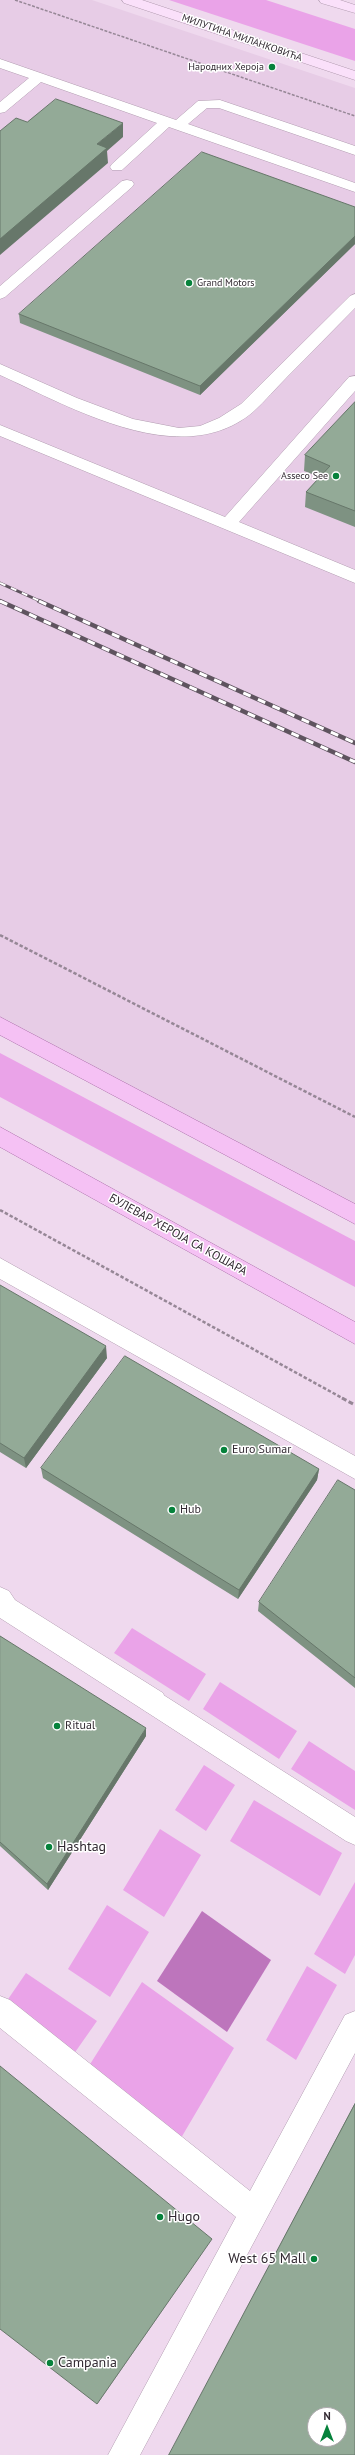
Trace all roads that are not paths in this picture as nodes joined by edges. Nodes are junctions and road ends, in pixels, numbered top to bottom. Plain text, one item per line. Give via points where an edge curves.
1 (129, 0) edge
2 (326, 0) edge
3 (355, 9) edge
4 (0, 64) edge
5 (355, 76) edge
6 (38, 77) junction
7 (0, 109) edge
8 (172, 124) junction
9 (355, 151) edge
10 (117, 166) dead end
11 (127, 184) dead end
12 (355, 188) edge
13 (0, 294) edge
14 (355, 299) edge
15 (0, 369) edge
16 (355, 381) edge
17 (0, 430) edge
18 (228, 524) junction
19 (355, 577) edge
20 (0, 1025) edge
21 (0, 1136) edge
22 (355, 1215) edge
23 (0, 1268) edge
24 (355, 1334) edge
25 (355, 1468) edge
26 (0, 1599) edge
27 (355, 1832) edge
28 (0, 2010) edge
29 (355, 2025) edge
30 (254, 2213) junction
31 (124, 2455) edge

1 - 5 street, МИЛУТИНА МИЛАНКОВИЋА
2 - 3 street
4 - 6 street
6 - 7 street
6 - 8 street
8 - 9 street via 203,104 220,104
8 - 10 street
8 - 12 street
11 - 13 street
14 - 15 street via 247,408 226,423 200,431 174,432 141,426 110,416
16 - 18 street
17 - 18 street
18 - 19 street
20 - 22 main road
21 - 24 main road, БУЛЕВАР ХЕРОЈА СА КОШАРА
23 - 25 street
26 - 27 street via 6,1608
28 - 30 street
29 - 30 street
30 - 31 street

